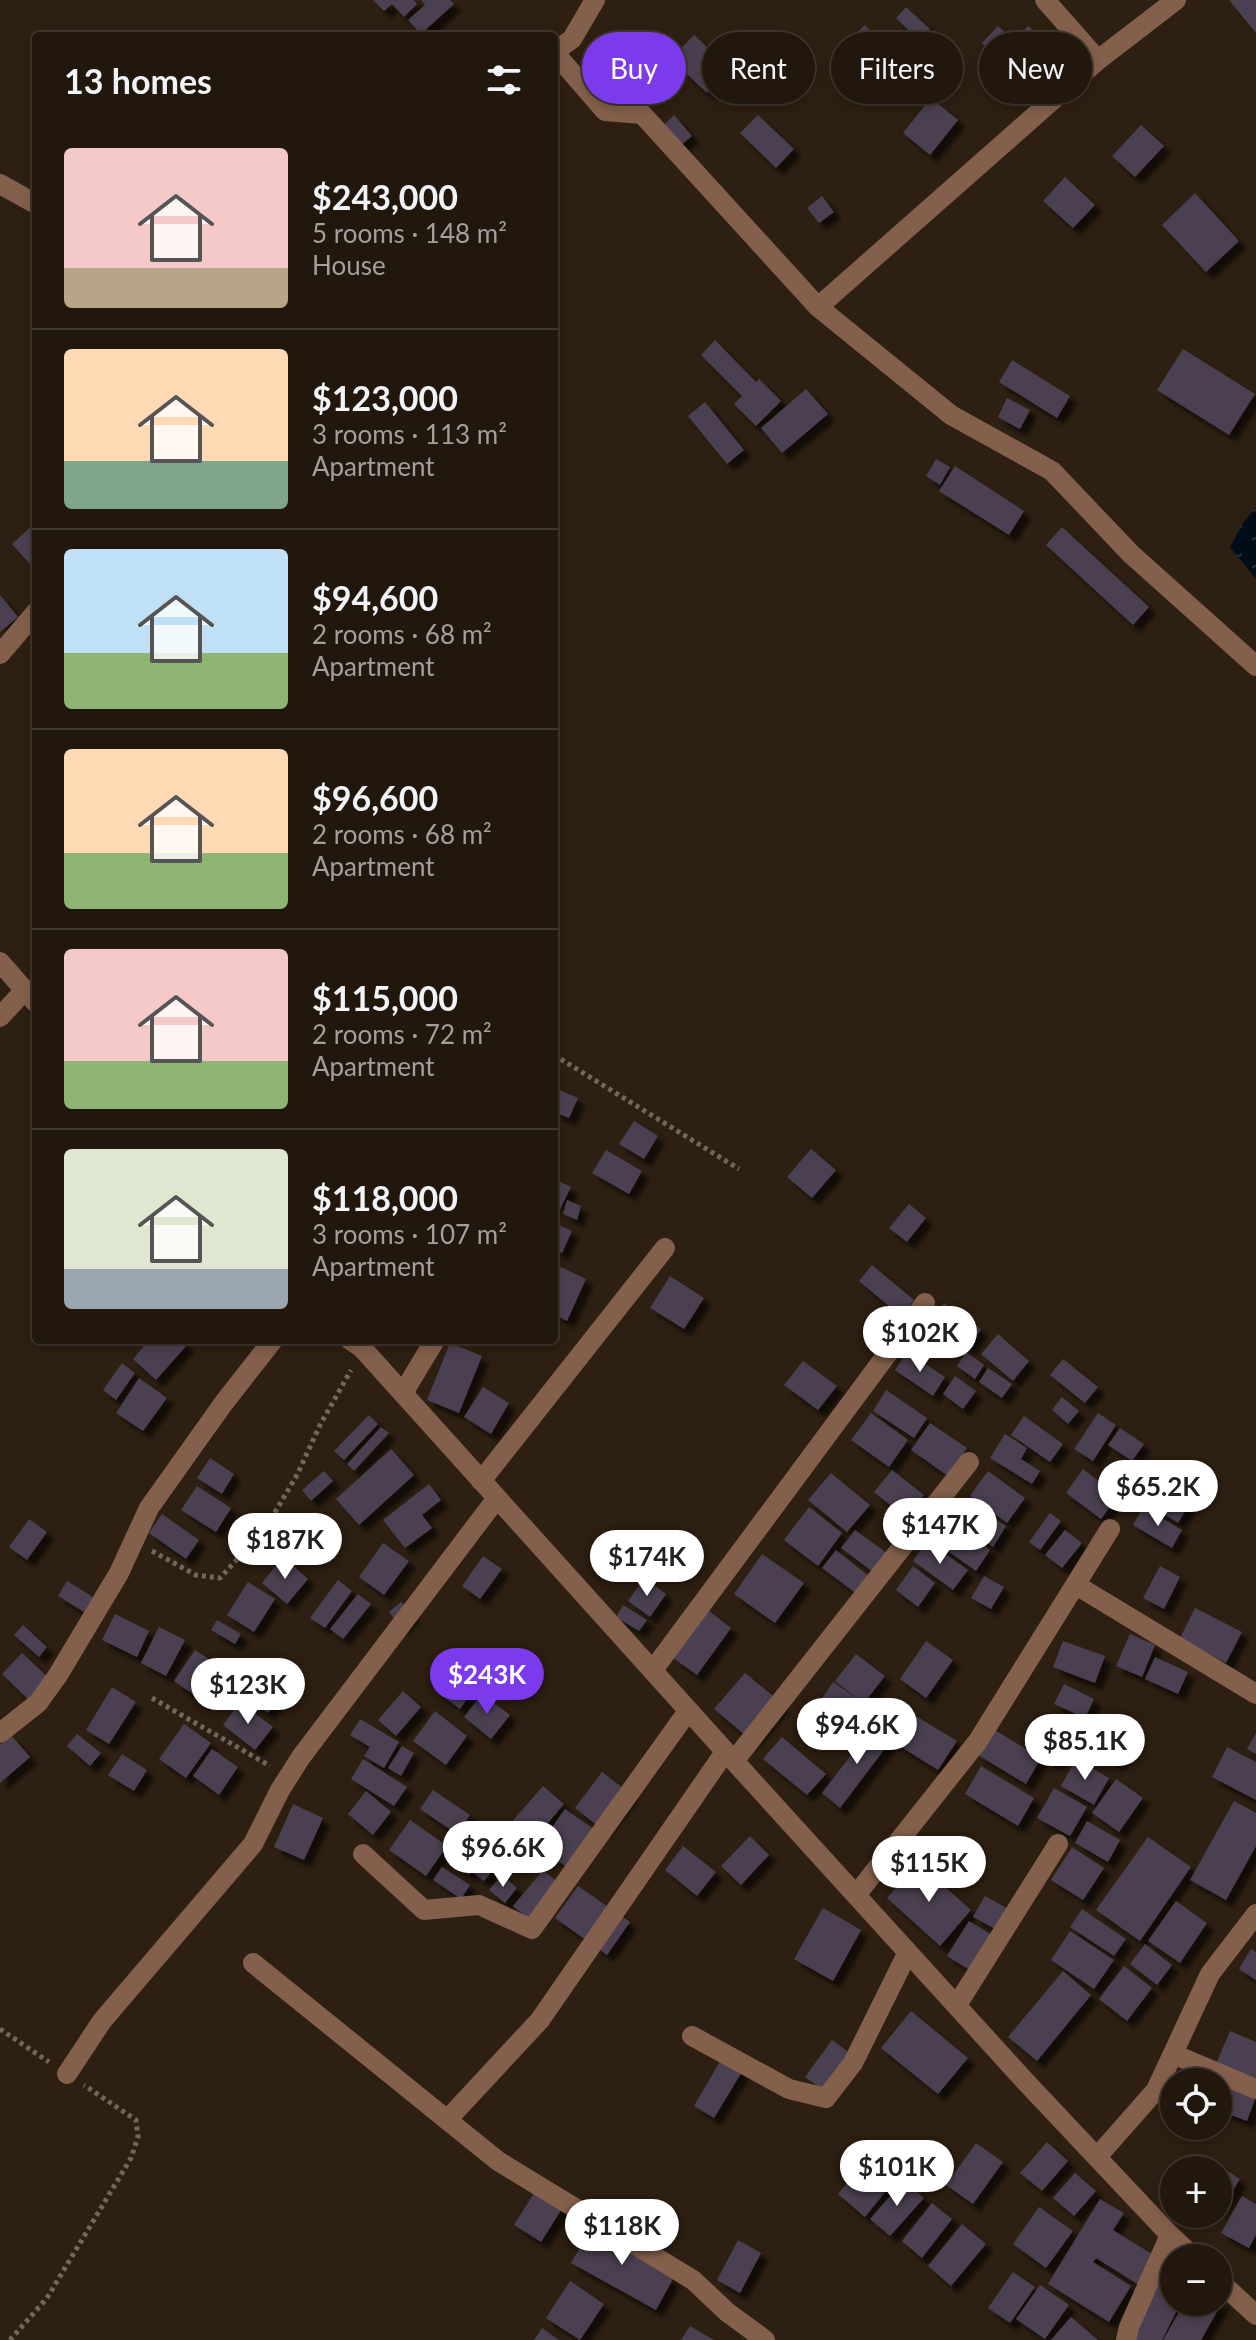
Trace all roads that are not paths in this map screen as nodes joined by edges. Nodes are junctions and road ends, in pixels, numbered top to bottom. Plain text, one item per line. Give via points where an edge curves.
1 (595, 0) edge
2 (1045, 0) edge
3 (1176, 0) edge
4 (558, 49) edge
5 (558, 57) edge
6 (1098, 60) junction
7 (0, 184) edge
8 (32, 202) edge
9 (818, 307) junction
10 (32, 617) edge
11 (0, 654) edge
12 (1256, 666) edge
13 (0, 962) edge
14 (30, 996) edge
15 (0, 1017) edge
16 (665, 1248) dead end
17 (925, 1303) dead end
18 (270, 1344) edge
19 (356, 1344) edge
20 (433, 1344) edge
21 (403, 1393) junction
22 (969, 1462) dead end
23 (481, 1481) junction
24 (497, 1498) junction
25 (1110, 1529) dead end
26 (1076, 1585) junction
27 (653, 1670) junction
28 (1256, 1694) edge
29 (688, 1711) junction
30 (0, 1733) edge
31 (730, 1756) junction
32 (1058, 1844) dead end
33 (363, 1854) dead end
34 (856, 1895) junction
35 (1256, 1914) edge
36 (908, 1952) junction
37 (253, 1963) dead end
38 (957, 2005) junction
39 (692, 2036) dead end
40 (1173, 2054) junction
41 (67, 2074) road end
42 (1256, 2089) edge
43 (447, 2120) junction
44 (1097, 2157) junction
45 (1170, 2235) junction
46 (1180, 2244) edge
47 (1232, 2293) edge
48 (1256, 2315) edge
49 (765, 2340) edge
50 (1126, 2340) edge

1 - 4 street via 572,39
2 - 6 street
3 - 6 street
5 - 9 street via 605,111 642,114
6 - 9 street
7 - 8 street
9 - 12 street via 951,415 1052,471 1131,554
10 - 11 street
13 - 14 street
14 - 15 street
16 - 23 street
17 - 27 street
18 - 30 street via 149,1508 119,1573 58,1675 38,1703
19 - 21 street
20 - 21 street
21 - 23 street
22 - 31 street
23 - 24 street
24 - 27 street
24 - 41 street via 301,1757 253,1844 102,2021
25 - 26 street
26 - 28 street
26 - 34 street via 978,1741
27 - 29 street
29 - 31 street
29 - 33 street via 532,1929 479,1905 424,1910
31 - 34 street
31 - 43 street via 540,2020
32 - 38 street
34 - 36 street
35 - 40 street via 1210,1974
36 - 38 street
36 - 39 street via 853,2063 826,2098 789,2089
37 - 43 street
38 - 44 street
40 - 42 street
40 - 44 street via 1156,2090
43 - 49 street via 498,2161 693,2280
44 - 45 street
45 - 46 street
45 - 50 street
47 - 48 street

